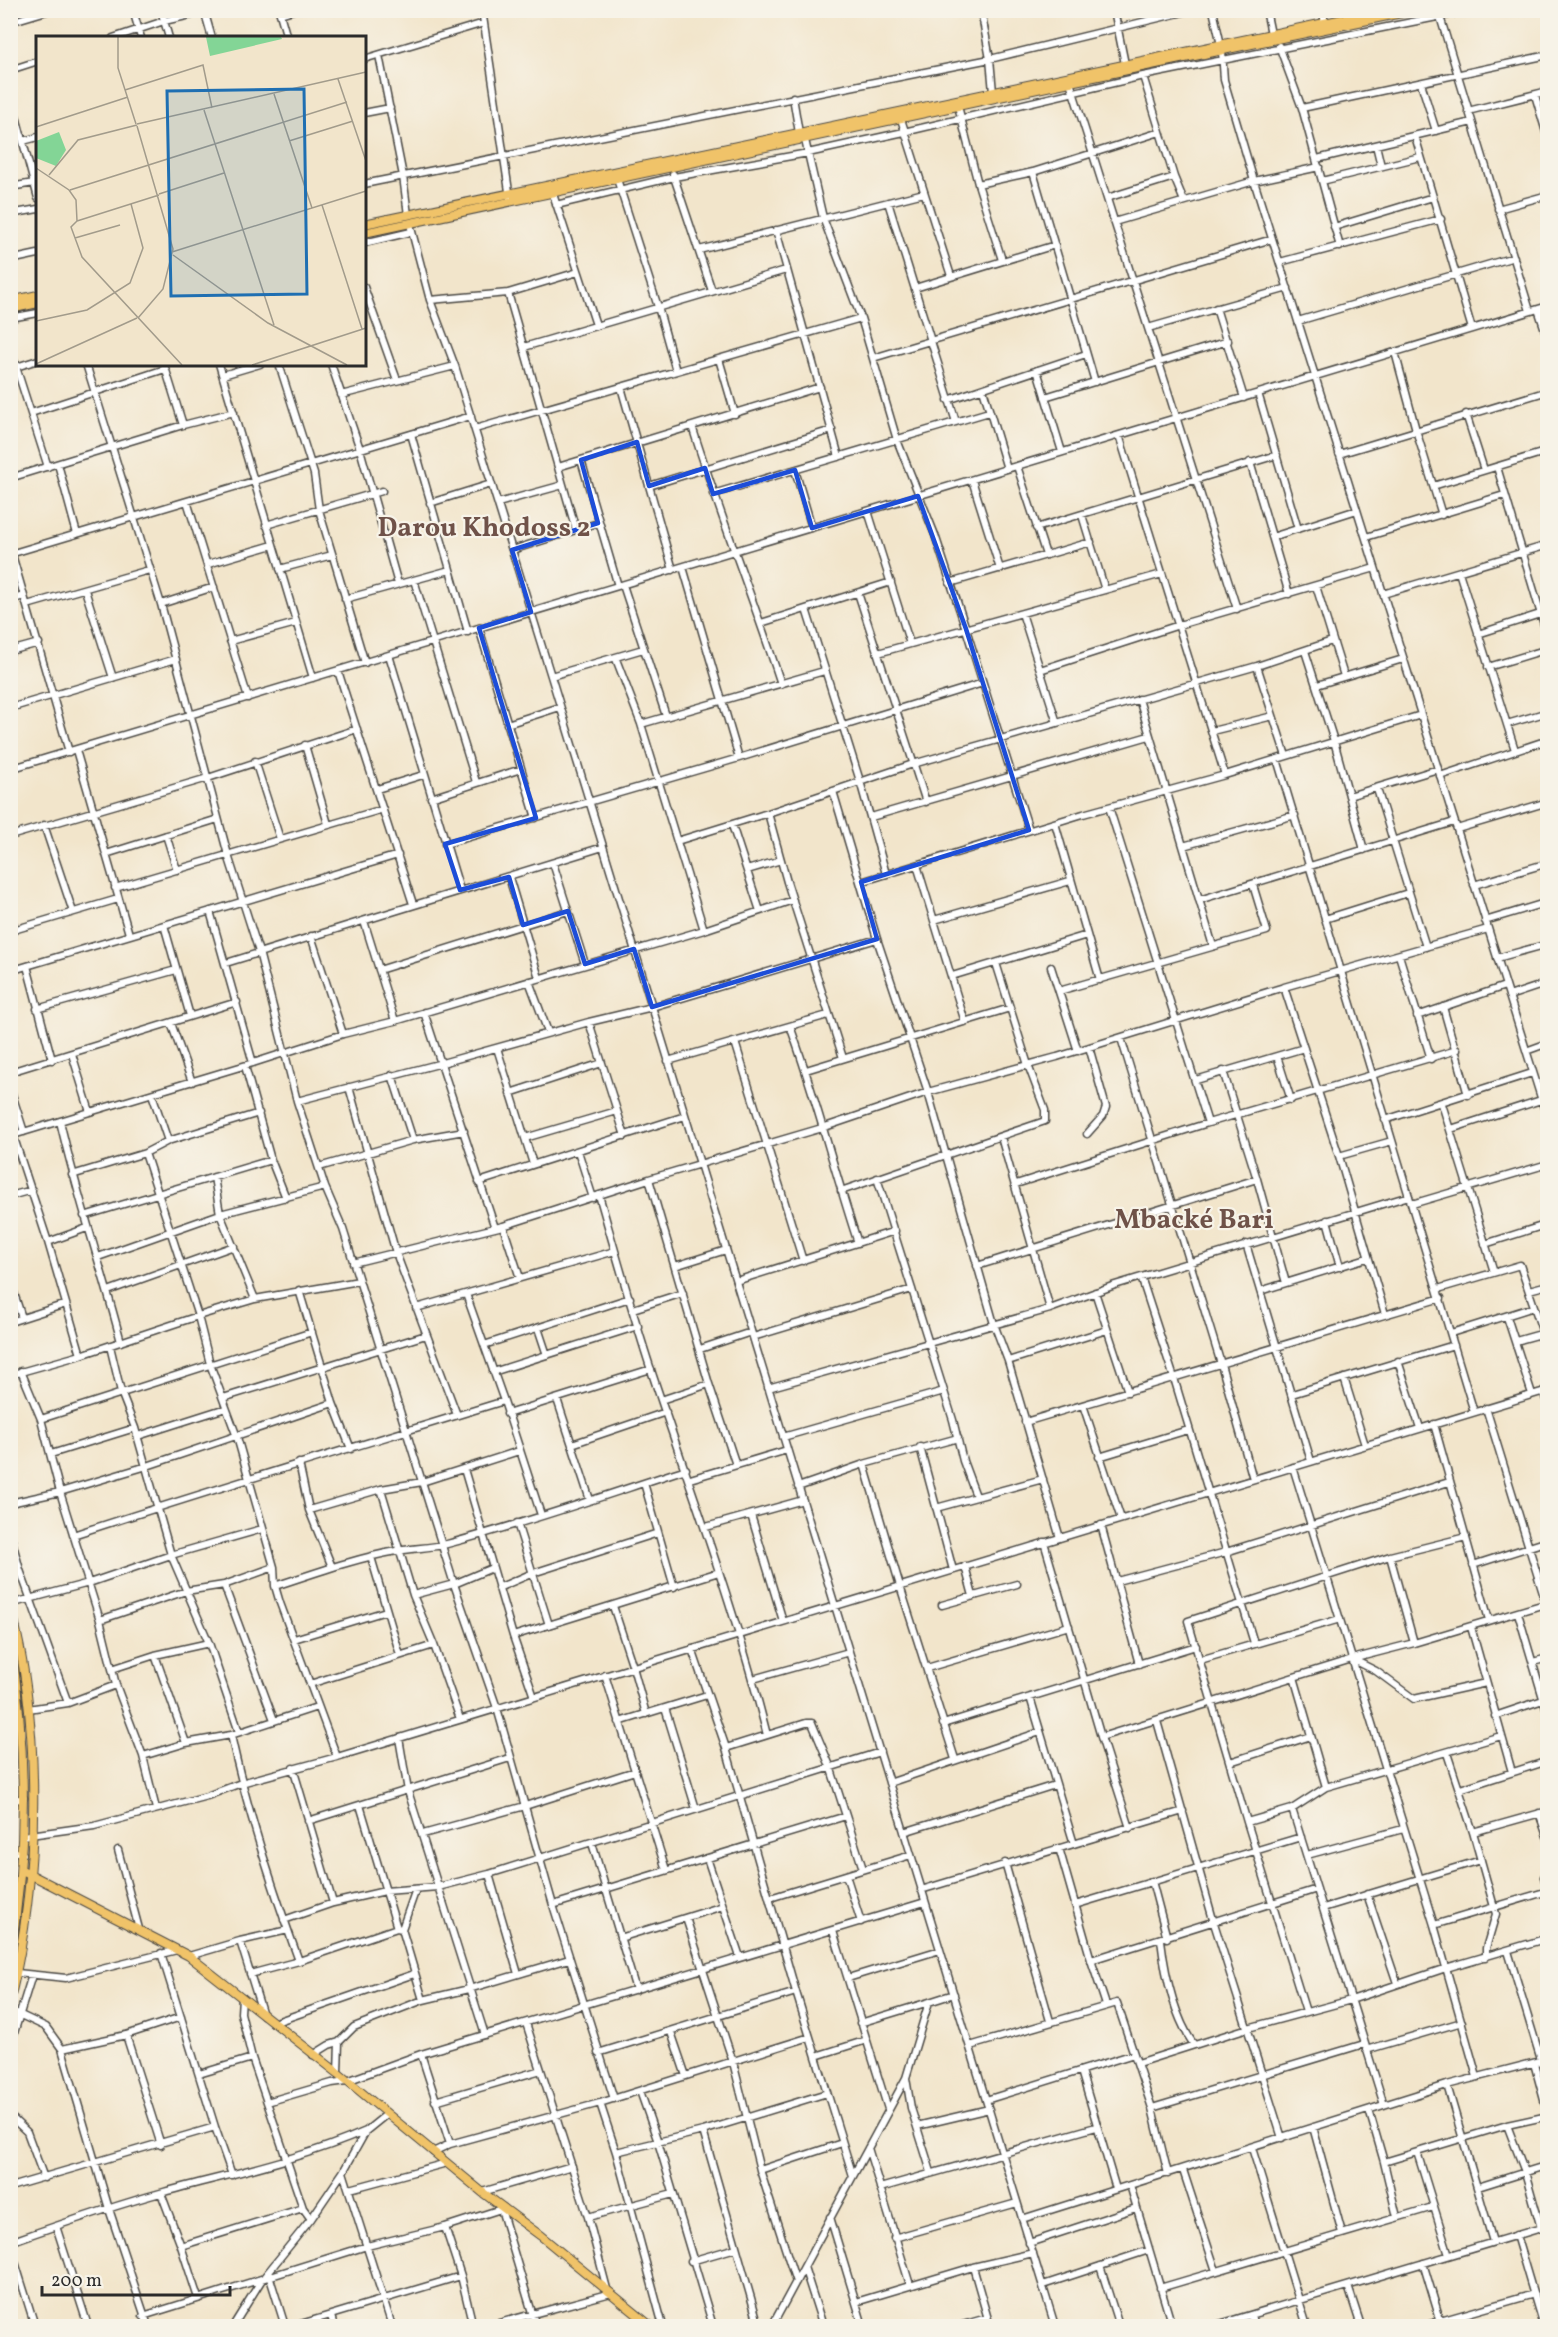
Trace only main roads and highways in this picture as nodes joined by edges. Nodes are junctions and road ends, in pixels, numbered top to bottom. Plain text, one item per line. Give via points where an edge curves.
1 (1386, 10) edge
2 (1416, 10) edge
3 (1375, 12) edge
4 (1274, 37) junction
5 (1126, 68) junction
6 (802, 137) junction
7 (510, 197) junction
8 (366, 224) edge
9 (410, 224) junction
10 (366, 233) edge
11 (36, 295) edge
12 (10, 301) edge
13 (36, 303) edge
14 (10, 309) edge
15 (10, 1604) edge
16 (10, 1640) edge
17 (13, 1677) edge
18 (27, 1836) junction
19 (26, 1872) junction
20 (15, 1906) edge
21 (10, 1956) edge
22 (10, 2000) edge
23 (651, 2326) edge

1 - 3 main road
2 - 4 main road
3 - 4 main road
4 - 5 main road via 1222,52
5 - 6 main road via 901,119
5 - 6 main road via 993,92
6 - 7 main road
6 - 7 main road via 553,194
7 - 9 main road
8 - 9 main road
9 - 10 main road
11 - 12 main road
13 - 14 main road
15 - 18 main road via 28,1709 32,1797
16 - 17 main road
17 - 18 main road
18 - 19 main road
18 - 19 main road via 23,1854
19 - 20 main road
19 - 22 main road via 17,1973
19 - 23 main road via 189,1956
20 - 21 main road

